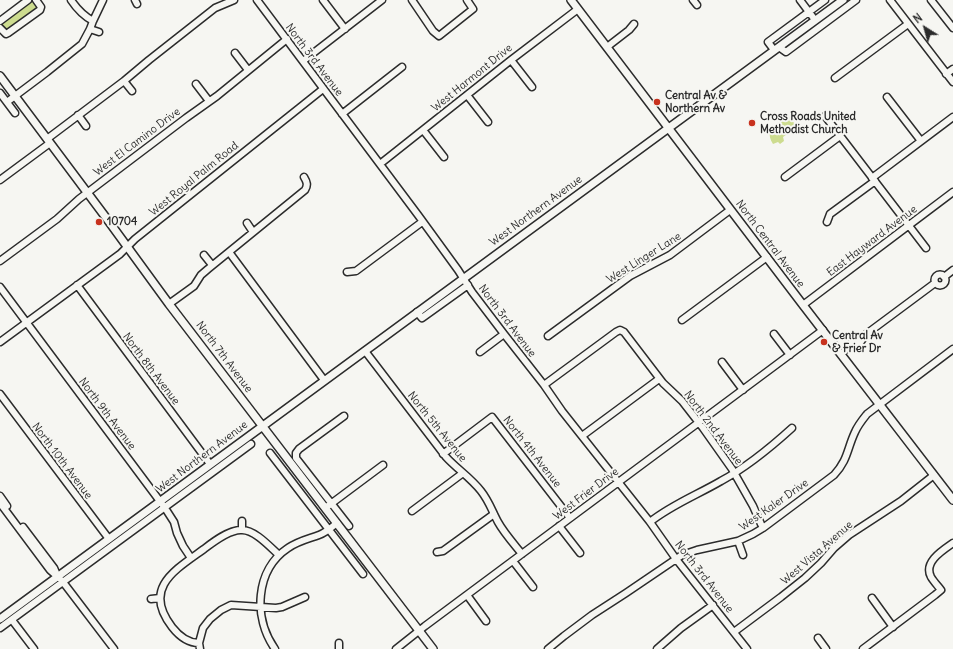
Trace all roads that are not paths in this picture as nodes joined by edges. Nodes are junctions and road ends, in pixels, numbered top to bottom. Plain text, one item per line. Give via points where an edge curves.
1 (28, 0) edge
2 (36, 0) edge
3 (71, 0) edge
4 (103, 0) edge
5 (234, 0) edge
6 (257, 0) edge
7 (323, 0) edge
8 (382, 0) edge
9 (412, 0) edge
10 (467, 0) edge
11 (571, 0) edge
12 (800, 0) edge
13 (825, 0) edge
14 (842, 0) edge
15 (856, 0) edge
16 (890, 0) edge
17 (931, 0) edge
18 (578, 9) junction
19 (809, 12) junction
20 (815, 20) junction
21 (0, 21) edge
22 (93, 21) junction
23 (634, 24) dead end
24 (908, 24) junction
25 (953, 28) edge
26 (90, 29) junction
27 (345, 29) junction
28 (1, 31) edge
29 (99, 32) dead end
30 (287, 39) junction
31 (607, 47) junction
32 (777, 49) junction
33 (235, 53) dead end
34 (511, 60) junction
35 (303, 61) junction
36 (402, 67) dead end
37 (953, 69) edge
38 (248, 70) junction
39 (0, 76) edge
40 (950, 77) edge
41 (835, 78) dead end
42 (124, 81) junction
43 (196, 84) dead end
44 (532, 86) dead end
45 (323, 89) junction
46 (132, 91) dead end
47 (0, 93) edge
48 (468, 95) junction
49 (15, 96) junction
50 (887, 97) dead end
51 (209, 101) junction
52 (7, 102) junction
53 (15, 113) dead end
54 (342, 114) junction
55 (78, 116) junction
56 (825, 116) dead end
57 (953, 117) edge
58 (488, 122) dead end
59 (86, 126) dead end
60 (669, 128) junction
61 (423, 130) junction
62 (840, 136) junction
63 (49, 141) junction
64 (920, 141) junction
65 (444, 157) dead end
66 (380, 164) junction
67 (304, 177) dead end
68 (785, 177) dead end
69 (0, 180) edge
70 (873, 180) junction
71 (953, 192) edge
72 (88, 193) junction
73 (730, 210) junction
74 (422, 222) junction
75 (827, 222) dead end
76 (247, 223) dead end
77 (908, 226) junction
78 (253, 232) junction
79 (127, 247) junction
80 (926, 248) dead end
81 (229, 252) junction
82 (204, 255) dead end
83 (766, 257) junction
84 (0, 262) edge
85 (212, 265) junction
86 (953, 270) edge
87 (347, 272) dead end
88 (463, 278) junction
89 (77, 285) junction
90 (468, 285) junction
91 (0, 287) edge
92 (169, 304) junction
93 (803, 305) junction
94 (417, 312) junction
95 (682, 320) dead end
96 (26, 322) junction
97 (823, 330) junction
98 (504, 334) junction
99 (774, 334) dead end
100 (548, 336) dead end
101 (0, 342) edge
102 (953, 349) edge
103 (365, 351) junction
104 (844, 351) junction
105 (480, 352) dead end
106 (790, 355) junction
107 (722, 362) dead end
108 (660, 379) junction
109 (324, 380) junction
110 (544, 385) junction
111 (743, 390) junction
112 (0, 394) edge
113 (880, 404) junction
114 (344, 416) dead end
115 (698, 423) junction
116 (262, 426) junction
117 (792, 428) dead end
118 (582, 436) junction
119 (251, 444) dead end
120 (270, 453) dead end
121 (443, 454) junction
122 (210, 464) junction
123 (383, 465) dead end
124 (463, 473) junction
125 (735, 473) junction
126 (934, 475) junction
127 (618, 482) junction
128 (0, 496) edge
129 (953, 500) edge
130 (0, 503) edge
131 (163, 505) junction
132 (328, 506) junction
133 (412, 511) dead end
134 (494, 514) junction
135 (570, 518) junction
136 (242, 521) dead end
137 (650, 522) junction
138 (337, 523) junction
139 (349, 526) dead end
140 (559, 526) junction
141 (763, 528) junction
142 (242, 530) junction
143 (328, 530) junction
144 (109, 539) junction
145 (738, 541) junction
146 (953, 543) edge
147 (437, 552) dead end
148 (580, 553) dead end
149 (522, 554) junction
150 (279, 555) junction
151 (743, 555) dead end
152 (191, 558) junction
153 (676, 559) junction
154 (513, 561) junction
155 (363, 574) dead end
156 (60, 580) junction
157 (533, 587) dead end
158 (467, 595) junction
159 (305, 597) dead end
160 (160, 598) junction
161 (872, 598) dead end
162 (151, 599) dead end
163 (714, 605) junction
164 (261, 607) junction
165 (0, 619) edge
166 (12, 620) junction
167 (486, 621) dead end
168 (893, 627) junction
169 (0, 628) edge
170 (419, 631) junction
171 (734, 632) junction
172 (818, 638) dead end
173 (200, 646) edge
174 (34, 649) edge
175 (114, 649) edge
176 (275, 649) edge
177 (396, 649) edge
178 (433, 649) edge
179 (548, 649) edge
180 (657, 649) edge
181 (747, 649) edge
182 (826, 649) edge
183 (864, 649) edge

1 - 21 street
2 - 28 street via 41,7 40,10 8,33
3 - 22 street via 85,17
4 - 22 street
5 - 42 street via 215,8
6 - 30 street, North 3rd Avenue
7 - 27 street
8 - 27 street
9 - 10 street via 439,36 473,9
11 - 18 main road, North Central Avenue
12 - 19 street
13 - 19 street
14 - 20 main road, West Northern Avenue
15 - 32 street via 786,52
16 - 24 street
17 - 25 street
18 - 31 main road, North Central Avenue
18 - 34 street, West Harmont Drive
19 - 20 street
19 - 32 street via 768,42
20 - 32 main road, West Northern Avenue
22 - 26 street
23 - 31 street
24 - 40 street
24 - 41 street
26 - 29 street
26 - 49 street via 82,44
27 - 35 street
30 - 35 street, North 3rd Avenue
30 - 38 street, West El Camino Drive
31 - 60 main road, North Central Avenue
32 - 60 main road, West Northern Avenue
33 - 38 street
34 - 44 street
34 - 48 street, West Harmont Drive
35 - 45 street, North 3rd Avenue
36 - 54 street
37 - 40 street
38 - 51 street, West El Camino Drive
39 - 49 main road, North 7th Avenue
42 - 46 street
42 - 55 street
43 - 51 street
45 - 54 street, North 3rd Avenue
45 - 79 street, West Royal Palm Road
47 - 52 street
48 - 58 street
48 - 61 street, West Harmont Drive
49 - 52 street
49 - 63 main road, North 7th Avenue
50 - 64 street
51 - 72 street, West El Camino Drive
52 - 53 street
54 - 66 street, North 3rd Avenue
55 - 59 street
55 - 63 street
56 - 62 street
57 - 64 street
60 - 73 main road, North Central Avenue
60 - 88 main road, West Northern Avenue
61 - 65 street
61 - 66 street, West Harmont Drive
62 - 68 street
62 - 70 street
63 - 69 street
63 - 72 main road, North 7th Avenue
64 - 70 street
66 - 74 street, North 3rd Avenue
67 - 78 street via 308,183 305,190
70 - 75 street via 830,214
70 - 77 street
71 - 77 street, East Hayward Avenue
72 - 79 main road, North 7th Avenue
72 - 84 street, West El Camino Drive
73 - 83 main road, North Central Avenue
73 - 100 street, West Linger Lane via 665,258 630,276
74 - 87 street via 356,271
74 - 88 street, North 3rd Avenue
76 - 78 street
77 - 80 street
77 - 93 street, East Hayward Avenue
78 - 81 street
79 - 89 street, West Royal Palm Road
79 - 92 main road, North 7th Avenue
81 - 85 street
81 - 109 street
82 - 85 street
83 - 93 main road, North Central Avenue
83 - 95 street
85 - 92 street via 194,286
86 - 104 street via 944,276 940,274 934,277 935,283 865,335 858,337
88 - 90 street, North 3rd Avenue
88 - 94 main road, West Northern Avenue
89 - 96 street, West Royal Palm Road
89 - 122 street, North 8th Avenue
90 - 94 street via 422,318
90 - 98 street, North 3rd Avenue
91 - 96 street, North 9th Avenue
92 - 116 main road, North 7th Avenue
93 - 97 main road, North Central Avenue
94 - 103 main road, West Northern Avenue
96 - 101 street, West Royal Palm Road
96 - 131 street, North 9th Avenue
97 - 104 main road, North Central Avenue
97 - 106 street, West Frier Drive
98 - 105 street
98 - 110 street, North 3rd Avenue
99 - 106 street
102 - 113 street, West Kaler Drive
103 - 109 main road, West Northern Avenue
103 - 121 street, North 5th Avenue
104 - 113 main road, North Central Avenue
106 - 111 street, West Frier Drive
107 - 111 street
108 - 110 street, North 2nd Avenue via 620,330
108 - 115 street, North 2nd Avenue via 682,401
108 - 118 street
109 - 116 main road, West Northern Avenue
110 - 118 street, North 3rd Avenue
111 - 115 street, West Frier Drive
112 - 144 street, North 10th Avenue
113 - 126 main road, North Central Avenue
113 - 141 street, West Kaler Drive via 862,419 845,458 834,475
114 - 132 street via 296,453 296,458
115 - 125 street, North 2nd Avenue
115 - 127 street, West Frier Drive
116 - 122 main road, West Northern Avenue
116 - 132 main road, North 7th Avenue
117 - 125 street via 765,452
118 - 127 street, North 3rd Avenue
119 - 131 street, West Northern Avenue
120 - 143 street
121 - 124 street, North 5th Avenue
121 - 135 street, North 4th Avenue via 492,417
122 - 131 main road, West Northern Avenue
123 - 132 street
124 - 133 street
124 - 134 street, North 5th Avenue via 480,490
125 - 137 street via 670,508
125 - 141 street, North 2nd Avenue
126 - 129 main road, North Central Avenue
126 - 171 street, West Vista Avenue via 901,501 849,535 805,578
127 - 135 street, West Frier Drive
127 - 137 street, North 3rd Avenue
128 - 156 street via 54,568
130 - 156 street
131 - 144 main road, West Northern Avenue
131 - 152 street, North 9th Avenue
131 - 156 street, West Northern Avenue
132 - 138 main road, North 7th Avenue
132 - 139 street
134 - 147 street via 443,551
134 - 149 street, North 5th Avenue
135 - 140 street, West Frier Drive
136 - 142 street
137 - 153 street, North 3rd Avenue
138 - 143 street
138 - 170 main road, North 7th Avenue
140 - 148 street
140 - 149 street, West Frier Drive
141 - 145 street, West Kaler Drive
142 - 150 street via 261,539
142 - 152 street via 221,537
143 - 150 street via 294,544
143 - 155 street
144 - 156 main road, West Northern Avenue
145 - 151 street
145 - 153 street, West Kaler Drive via 698,550
146 - 168 street via 931,562 929,570 940,590
149 - 154 street, West Frier Drive
150 - 164 street via 264,577
152 - 160 street via 168,577
153 - 163 street, North 3rd Avenue
153 - 179 street, West Kaler Drive via 592,615
154 - 157 street
154 - 158 street, West Frier Drive
156 - 165 main road, West Northern Avenue
156 - 166 street, West Northern Avenue
156 - 175 street
158 - 167 street
158 - 170 street, West Frier Drive
159 - 164 street via 282,607
160 - 162 street
160 - 173 street via 164,615 174,630 184,639
161 - 168 street
163 - 171 street, North 3rd Avenue
163 - 180 street
164 - 173 street via 231,605 221,610 203,628
164 - 176 street via 264,628
166 - 169 street, West Northern Avenue
166 - 174 street
168 - 183 street
170 - 177 street, West Frier Drive
170 - 178 main road, North 7th Avenue
171 - 181 street, North 3rd Avenue
172 - 182 street

